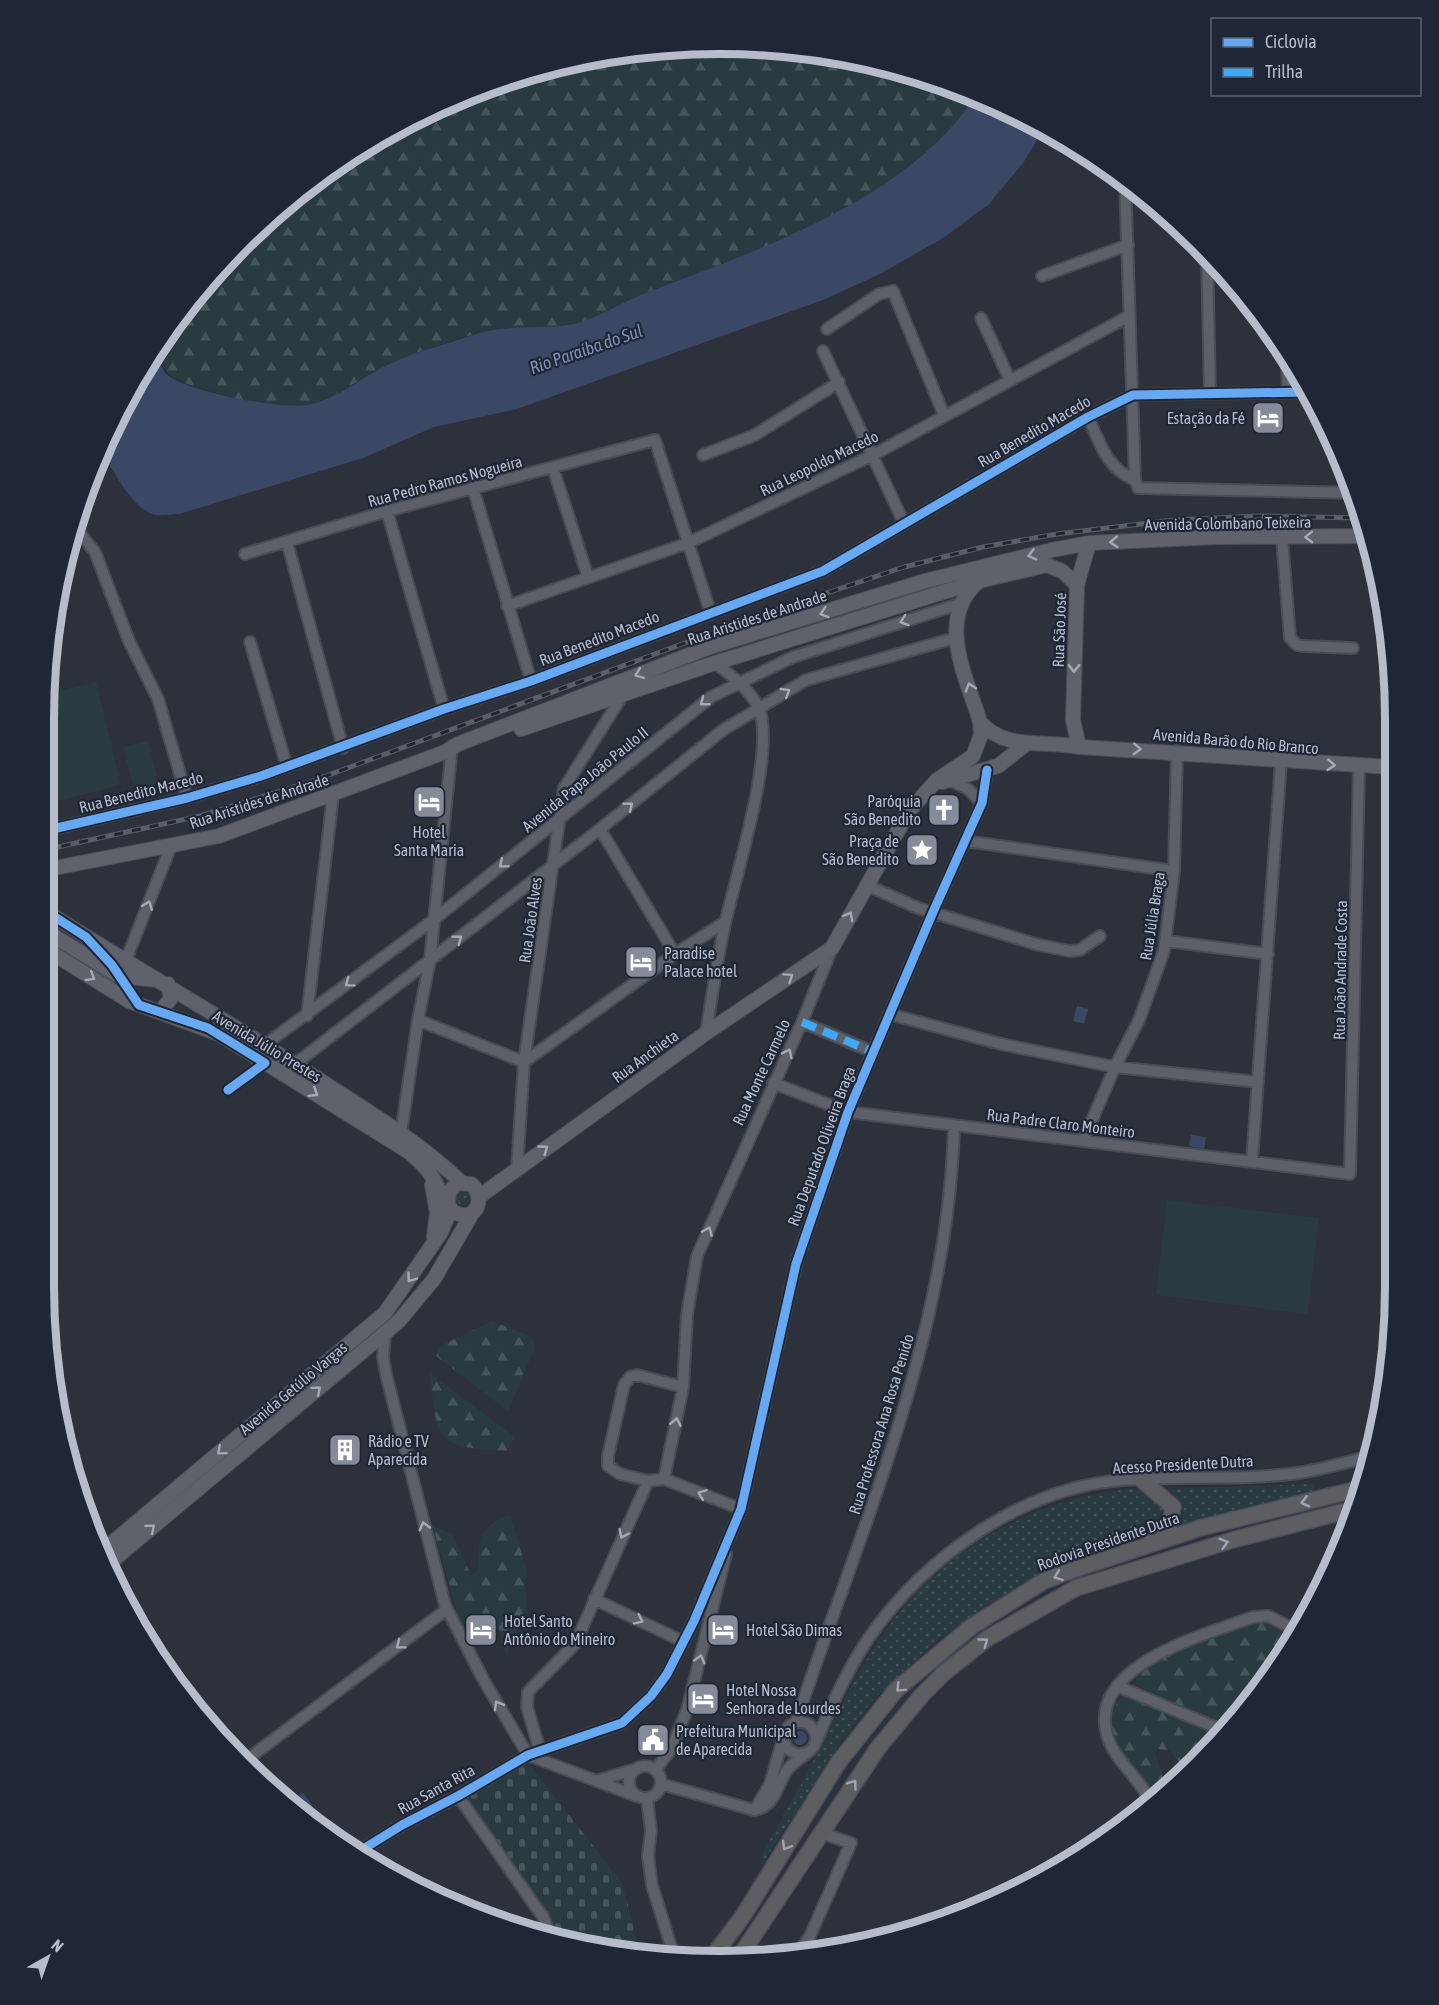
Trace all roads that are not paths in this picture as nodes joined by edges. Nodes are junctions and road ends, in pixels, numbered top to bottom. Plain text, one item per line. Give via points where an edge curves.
1 (1126, 193) edge
2 (1128, 245) junction
3 (1208, 268) edge
4 (1042, 276) dead end
5 (1129, 316) junction
6 (981, 318) dead end
7 (827, 329) dead end
8 (823, 351) dead end
9 (1287, 373) edge
10 (1010, 380) junction
11 (839, 382) junction
12 (1288, 392) junction
13 (1299, 392) edge
14 (1210, 394) junction
15 (1133, 395) junction
16 (945, 415) junction
17 (1089, 417) junction
18 (703, 455) dead end
19 (873, 455) junction
20 (552, 468) junction
21 (1135, 480) junction
22 (473, 488) junction
23 (1345, 493) edge
24 (387, 511) junction
25 (904, 523) junction
26 (81, 534) edge
27 (1359, 536) edge
28 (1282, 538) junction
29 (286, 543) junction
30 (688, 543) junction
31 (1089, 543) junction
32 (245, 554) dead end
33 (588, 577) junction
34 (980, 581) junction
35 (1077, 585) junction
36 (959, 604) junction
37 (507, 606) junction
38 (711, 614) junction
39 (955, 638) junction
40 (249, 642) dead end
41 (1353, 648) dead end
42 (715, 663) junction
43 (531, 681) junction
44 (739, 682) junction
45 (624, 693) junction
46 (759, 708) junction
47 (444, 709) junction
48 (1073, 720) junction
49 (980, 722) junction
50 (990, 733) junction
51 (1062, 743) junction
52 (1026, 744) junction
53 (1079, 747) junction
54 (343, 748) junction
55 (450, 750) junction
56 (1178, 751) junction
57 (1281, 761) junction
58 (287, 767) junction
59 (1359, 767) junction
60 (1385, 767) edge
61 (987, 770) junction
62 (949, 780) junction
63 (930, 786) junction
64 (333, 795) junction
65 (187, 798) junction
66 (982, 803) junction
67 (558, 820) junction
68 (54, 829) edge
69 (600, 829) junction
70 (966, 841) junction
71 (171, 846) junction
72 (552, 866) junction
73 (54, 868) edge
74 (1174, 871) junction
75 (866, 885) junction
76 (933, 912) junction
77 (54, 916) edge
78 (432, 921) junction
79 (725, 922) junction
80 (83, 935) junction
81 (54, 936) edge
82 (1100, 936) dead end
83 (1166, 941) junction
84 (832, 948) junction
85 (54, 954) edge
86 (675, 954) junction
87 (1268, 954) junction
88 (126, 960) junction
89 (430, 960) junction
90 (119, 976) junction
91 (164, 982) junction
92 (139, 1005) junction
93 (160, 1012) junction
94 (889, 1014) junction
95 (307, 1016) junction
96 (417, 1020) junction
97 (802, 1022) junction
98 (706, 1033) junction
99 (266, 1044) junction
100 (873, 1052) junction
101 (524, 1062) junction
102 (299, 1066) junction
103 (1114, 1067) junction
104 (294, 1081) junction
105 (1258, 1082) junction
106 (773, 1083) junction
107 (848, 1112) junction
108 (954, 1125) junction
109 (401, 1133) junction
110 (1083, 1141) junction
111 (408, 1152) junction
112 (1252, 1161) junction
113 (517, 1169) junction
114 (1350, 1174) joint
115 (461, 1182) junction
116 (480, 1196) junction
117 (449, 1207) junction
118 (473, 1212) junction
119 (432, 1246) junction
120 (385, 1334) junction
121 (683, 1387) junction
122 (283, 1399) junction
123 (294, 1409) junction
124 (1362, 1458) edge
125 (664, 1479) junction
126 (1142, 1479) junction
127 (648, 1481) junction
128 (1353, 1490) edge
129 (741, 1509) junction
130 (1345, 1511) edge
131 (108, 1546) edge
132 (726, 1547) junction
133 (114, 1560) edge
134 (1087, 1566) junction
135 (594, 1599) junction
136 (447, 1610) junction
137 (1290, 1627) edge
138 (684, 1642) junction
139 (1118, 1686) junction
140 (832, 1703) junction
141 (798, 1722) junction
142 (1216, 1728) edge
143 (783, 1736) junction
144 (812, 1748) junction
145 (540, 1751) junction
146 (528, 1755) junction
147 (250, 1757) edge
148 (636, 1769) junction
149 (655, 1770) junction
150 (599, 1780) junction
151 (661, 1784) junction
152 (458, 1796) junction
153 (1146, 1796) edge
154 (641, 1797) junction
155 (754, 1810) junction
156 (821, 1833) junction
157 (365, 1848) edge
158 (548, 1928) edge
159 (803, 1945) edge
160 (672, 1950) edge
161 (744, 1950) edge
162 (717, 1951) edge

1 - 2 street
2 - 4 street
2 - 5 street
3 - 14 street
5 - 10 street, Rua Leopoldo Macedo
5 - 15 street
6 - 10 street
7 - 16 street via 879,294 893,291
8 - 11 street
9 - 12 street
10 - 16 street, Rua Leopoldo Macedo
11 - 18 street via 755,435
11 - 19 street
12 - 13 street
12 - 14 street
14 - 15 street
15 - 17 street, Rua Benedito Macedo
15 - 21 street
16 - 19 street, Rua Leopoldo Macedo
17 - 21 street via 1111,465
17 - 25 street, Rua Benedito Macedo
19 - 25 street
19 - 30 street, Rua Leopoldo Macedo
20 - 22 street, Rua Pedro Ramos Nogueira
20 - 30 street, Rua Pedro Ramos Nogueira via 655,440
20 - 33 street
21 - 23 street via 1138,488
22 - 24 street, Rua Pedro Ramos Nogueira
22 - 37 street
24 - 29 street, Rua Pedro Ramos Nogueira
24 - 47 street
25 - 38 street, Rua Benedito Macedo via 823,571
26 - 65 street via 95,552 129,641 158,699
27 -> 28 main road, Avenida Colombano Teixeira
28 -> 31 main road, Avenida Colombano Teixeira
28 - 41 street via 1290,638 1302,646
29 - 32 street, Rua Pedro Ramos Nogueira
29 - 54 street
30 - 33 street, Rua Leopoldo Macedo
30 - 38 street
31 - 35 main road, Rua São José
31 -> 55 main road, Rua Aristides de Andrade via 925,581 710,647
33 - 37 street, Rua Leopoldo Macedo
34 - 35 main road, Rua Aristides de Andrade via 1047,565 1062,571
34 - 36 main road
34 - 42 main road, Rua Aristides de Andrade
35 -> 48 main road, Rua São José
36 - 39 main road
36 -> 44 street, Avenida Papa João Paulo II via 793,657
37 - 43 street
38 - 43 street, Rua Benedito Macedo
46 -> 39 street via 806,680
49 -> 39 main road
40 - 58 street
42 - 44 street
42 - 45 main road, Rua Aristides de Andrade
43 - 47 street, Rua Benedito Macedo
44 - 46 street
44 -> 67 street, Avenida Papa João Paulo II via 711,697
45 - 55 main road, Rua Aristides de Andrade
45 - 67 street, Rua João Alves via 564,788
69 -> 46 street via 723,730
46 - 79 street via 763,726 756,791
47 - 54 street, Rua Benedito Macedo
48 - 51 main road, Rua São José
48 - 53 main road, Rua São José
49 - 50 main road
49 - 63 main road, Rua Monte Carmelo via 981,735 973,756
50 - 52 main road
50 - 61 main road via 981,751
51 - 52 main road
51 - 53 main road
52 - 61 main road
53 -> 56 main road, Avenida Barão do Rio Branco
54 - 58 street, Rua Benedito Macedo
55 - 64 main road, Rua Aristides de Andrade
55 - 78 street
56 - 57 main road, Avenida Barão do Rio Branco
56 - 74 street, Rua Júlia Braga
57 -> 59 main road, Avenida Barão do Rio Branco
57 - 87 street
58 - 65 street, Rua Benedito Macedo
59 - 60 main road, Avenida Barão do Rio Branco
59 - 114 street, Rua João Andrade Costa
61 - 62 main road
61 - 66 street, Rua Deputado Oliveira Braga
62 - 63 main road
62 - 66 street via 968,789
63 - 75 main road, Rua Monte Carmelo via 909,811
64 - 71 main road, Rua Aristides de Andrade via 219,836
64 - 95 street
65 - 68 street, Rua Benedito Macedo
66 - 70 street, Rua Deputado Oliveira Braga
67 - 72 street, Rua João Alves
67 -> 78 street, Avenida Papa João Paulo II
69 - 72 street
69 - 86 street
70 - 74 street
70 - 76 street, Rua Deputado Oliveira Braga
71 - 73 main road, Rua Aristides de Andrade
88 -> 71 street
89 -> 72 street
72 - 101 street, Rua João Alves
74 - 83 street, Rua Júlia Braga
75 - 76 street
84 -> 75 main road, Rua Monte Carmelo
76 - 82 street via 1070,951 1080,950
76 - 94 street, Rua Deputado Oliveira Braga
77 - 80 main road, Avenida Júlio Prestes
78 - 89 street
78 -> 95 street, Avenida Papa João Paulo II
79 - 86 street
79 - 98 street
80 - 88 main road, Avenida Júlio Prestes
80 - 90 main road
81 - 90 main road, Avenida Júlio Prestes
83 - 87 street
83 - 103 street, Rua Júlia Braga via 1156,978
84 - 97 street, Rua Monte Carmelo
98 -> 84 main road, Rua Anchieta
85 -> 92 main road, Avenida Júlio Prestes
86 - 101 street
87 - 105 street
88 - 91 main road, Avenida Júlio Prestes
89 - 96 street
89 - 102 street
90 - 91 main road, Avenida Júlio Prestes
90 - 92 main road
91 - 93 main road via 171,998
91 - 99 main road, Avenida Júlio Prestes
92 - 93 main road, Avenida Júlio Prestes
93 - 104 main road, Avenida Júlio Prestes via 208,1028
94 - 100 street, Rua Deputado Oliveira Braga
94 - 103 street via 1001,1044
95 - 99 street, Avenida Papa João Paulo II
96 - 101 street
96 - 109 street
97 - 100 street
106 -> 97 street, Rua Monte Carmelo
113 -> 98 main road, Rua Anchieta
99 - 102 main road, Avenida Júlio Prestes
100 - 107 street, Rua Deputado Oliveira Braga
101 - 113 street, Rua João Alves
102 - 104 main road
102 - 109 main road, Avenida Júlio Prestes
103 - 105 street
103 - 110 street, Rua Júlia Braga
104 -> 111 main road, Avenida Júlio Prestes
105 - 112 street
106 - 107 street, Rua Padre Claro Monteiro
121 -> 106 street, Rua Monte Carmelo via 687,1315 697,1256
107 - 108 street, Rua Padre Claro Monteiro
107 - 129 street, Rua Deputado Oliveira Braga via 795,1264
108 - 110 street, Rua Padre Claro Monteiro
108 - 141 street, Rua Professora Ana Rosa Penido via 945,1241 920,1351 884,1477
109 - 115 main road, Avenida Júlio Prestes via 439,1160
110 - 112 street, Rua Padre Claro Monteiro
111 - 117 main road, Avenida Júlio Prestes via 430,1172
111 - 119 main road via 434,1191 437,1212
112 - 114 street, Rua Padre Claro Monteiro
113 - 116 main road, Rua Anchieta
115 - 116 main road via 471,1184
115 - 117 main road via 449,1192
116 - 118 main road
117 - 118 main road via 464,1215
117 - 119 main road, Avenida Getúlio Vargas
118 - 120 main road, Avenida Getúlio Vargas via 434,1279
119 -> 122 main road, Avenida Getúlio Vargas via 385,1313
123 -> 120 main road, Avenida Getúlio Vargas
136 -> 120 street via 382,1357
125 -> 121 street, Rua Monte Carmelo
121 - 127 street via 637,1375 624,1385 608,1466
122 - 123 main road
122 -> 131 main road, Avenida Getúlio Vargas
133 -> 123 main road, Avenida Getúlio Vargas
124 - 126 street, Acesso Presidente Dutra via 1298,1473
125 - 127 street
129 -> 125 street
126 - 134 highway via 1173,1507 1170,1524 1157,1537 1124,1546
126 - 140 street, Acesso Presidente Dutra via 1100,1483 1052,1497 1001,1519 968,1540 907,1590 870,1637
127 -> 135 street
128 -> 134 highway, Rodovia Presidente Dutra via 1200,1528
129 - 132 street, Rua Deputado Oliveira Braga
156 -> 130 highway, Rodovia Presidente Dutra via 878,1748 922,1695 988,1638 1076,1588 1236,1539
132 - 138 street, Rua Santa Rita
149 -> 132 street via 670,1751 687,1710 727,1559
134 -> 162 highway, Rodovia Presidente Dutra via 1044,1581 992,1612 945,1646 896,1690 838,1763 743,1916
135 -> 138 street
135 - 145 street via 575,1644 528,1692 526,1707
146 -> 136 street
136 -> 147 street
137 - 139 street via 1268,1616 1253,1617 1153,1655
138 - 145 street, Rua Santa Rita via 651,1696 622,1723
139 - 142 street
139 - 153 street via 1107,1708 1107,1737
140 - 141 street via 820,1716
140 - 144 street, Acesso Presidente Dutra
141 - 143 street, Rua Professora Ana Rosa Penido via 790,1725
141 - 144 street via 811,1726 816,1738
143 - 144 street via 789,1750 799,1754
143 - 155 street, Rua Professora Ana Rosa Penido via 770,1784
144 - 155 street via 788,1769 771,1801
145 - 146 street, Rua Santa Rita
146 - 150 street
146 - 152 street, Rua Santa Rita
148 - 149 street via 646,1766
148 - 150 street
148 - 154 street via 629,1779 631,1790
149 - 151 street
150 - 154 street
151 - 154 street via 657,1794
151 - 155 street
152 - 157 street, Rua Santa Rita
152 - 158 street
154 - 160 street via 651,1830 648,1856 652,1885
156 - 159 street via 851,1843
156 - 161 highway, Rodovia Presidente Dutra

